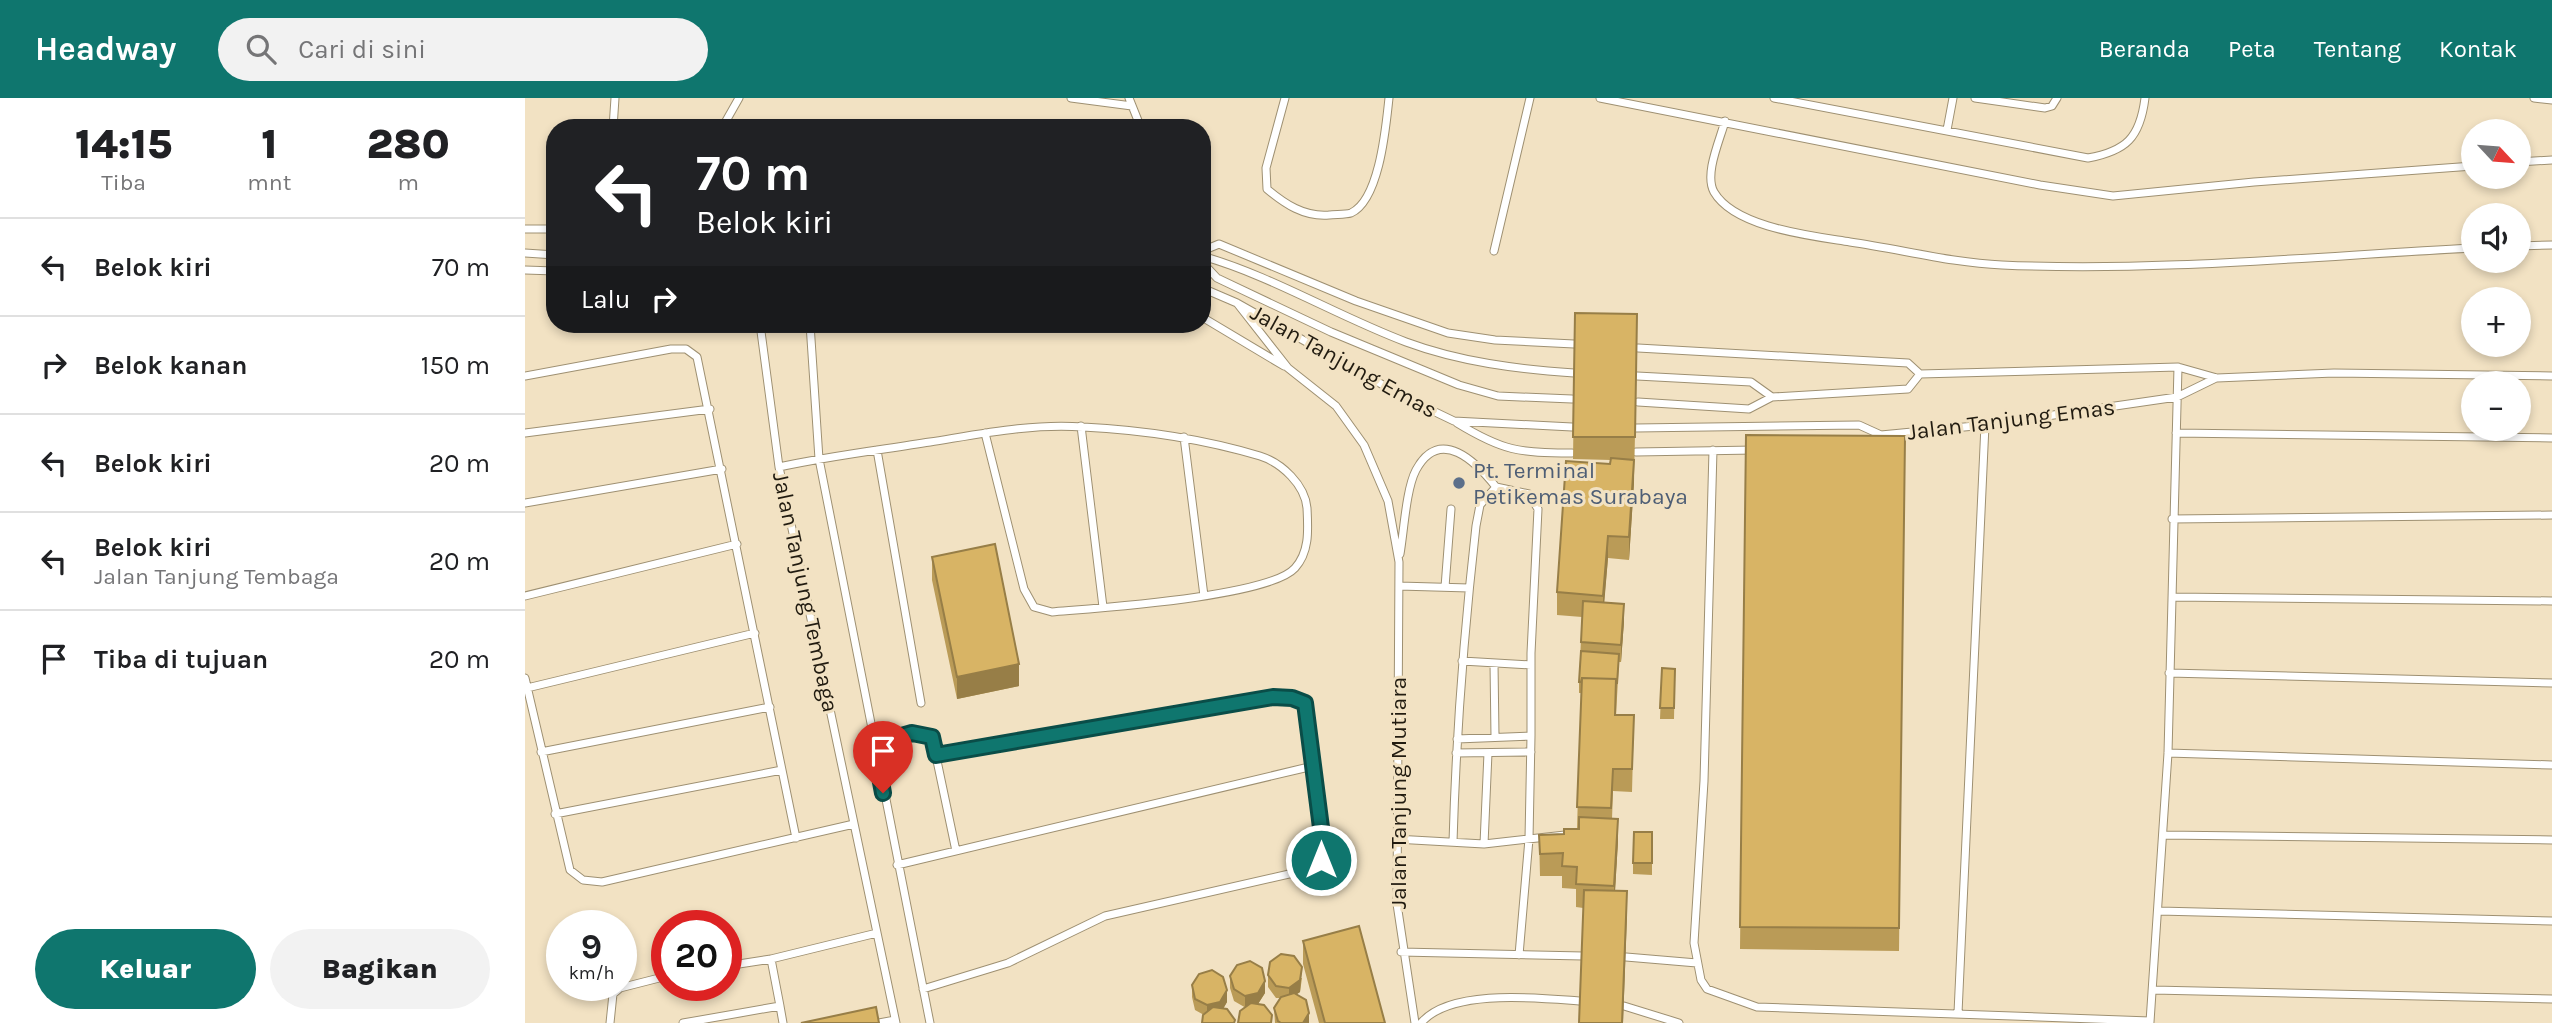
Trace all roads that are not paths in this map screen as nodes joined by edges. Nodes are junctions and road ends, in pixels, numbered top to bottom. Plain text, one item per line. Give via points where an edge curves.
1 (615, 98) edge
2 (739, 98) edge
3 (1071, 98) edge
4 (1285, 98) edge
5 (1389, 98) edge
6 (1530, 98) edge
7 (1600, 98) edge
8 (1774, 98) edge
9 (1953, 98) edge
10 (1975, 98) edge
11 (2057, 98) edge
12 (2145, 98) edge
13 (2534, 98) edge
14 (2552, 100) edge
15 (1130, 102) edge
16 (614, 119) edge
17 (727, 119) edge
18 (1137, 119) edge
19 (1725, 121) junction
20 (1947, 130) junction
21 (2552, 160) edge
22 (2531, 161) edge
23 (2461, 167) edge
24 (525, 229) edge
25 (546, 229) edge
26 (2552, 245) edge
27 (2531, 246) edge
28 (1211, 249) edge
29 (2461, 249) edge
30 (1494, 251) dead end
31 (525, 253) edge
32 (546, 254) edge
33 (1211, 258) edge
34 (525, 270) edge
35 (546, 271) edge
36 (1211, 272) edge
37 (1211, 292) edge
38 (1237, 303) junction
39 (1211, 322) edge
40 (761, 333) edge
41 (811, 333) edge
42 (1574, 344) edge
43 (1638, 348) edge
44 (2178, 367) junction
45 (1288, 368) junction
46 (1574, 373) edge
47 (1920, 374) junction
48 (525, 376) edge
49 (1637, 376) edge
50 (2552, 376) edge
51 (2217, 378) junction
52 (1772, 397) junction
53 (2177, 397) junction
54 (1572, 399) edge
55 (1638, 402) edge
56 (710, 409) junction
57 (1454, 421) junction
58 (1985, 425) junction
59 (1081, 426) junction
60 (1572, 427) edge
61 (1636, 428) edge
62 (525, 433) edge
63 (985, 433) junction
64 (2176, 433) junction
65 (1881, 435) junction
66 (1184, 437) junction
67 (2552, 438) edge
68 (1871, 441) edge
69 (1766, 449) edge
70 (877, 450) junction
71 (1713, 450) junction
72 (1636, 452) edge
73 (1572, 453) edge
74 (819, 458) junction
75 (779, 467) junction
76 (722, 469) junction
77 (1496, 487) junction
78 (525, 503) edge
79 (1451, 509) dead end
80 (2552, 516) edge
81 (2172, 519) junction
82 (737, 544) junction
83 (1399, 562) junction
84 (1399, 586) junction
85 (1445, 587) junction
86 (1469, 588) junction
87 (525, 596) edge
88 (1205, 596) junction
89 (2172, 597) junction
90 (2552, 601) edge
91 (1104, 607) junction
92 (755, 634) junction
93 (1462, 662) junction
94 (1494, 663) junction
95 (1531, 665) junction
96 (2169, 673) junction
97 (525, 678) edge
98 (2552, 683) edge
99 (527, 688) junction
100 (921, 703) dead end
101 (770, 707) junction
102 (1531, 736) junction
103 (1495, 737) junction
104 (1457, 739) junction
105 (874, 744) junction
106 (541, 752) junction
107 (1531, 752) junction
108 (1455, 753) junction
109 (1488, 753) junction
110 (2168, 753) junction
111 (936, 755) junction
112 (2552, 765) edge
113 (1313, 766) junction
114 (782, 770) junction
115 (555, 814) junction
116 (854, 824) junction
117 (2163, 835) junction
118 (1573, 836) edge
119 (796, 838) junction
120 (1395, 839) junction
121 (1529, 839) junction
122 (2552, 840) edge
123 (1453, 842) junction
124 (1484, 844) junction
125 (956, 851) junction
126 (897, 865) junction
127 (2159, 911) junction
128 (2552, 920) edge
129 (877, 933) junction
130 (1401, 951) junction
131 (1518, 955) junction
132 (1583, 956) edge
133 (1626, 957) edge
134 (771, 959) junction
135 (1697, 963) junction
136 (742, 964) edge
137 (651, 980) edge
138 (923, 989) junction
139 (2153, 990) junction
140 (2552, 999) edge
141 (1581, 1001) edge
142 (780, 1006) junction
143 (1624, 1006) edge
144 (1958, 1013) junction
145 (896, 1022) edge
146 (2150, 1022) edge
147 (610, 1023) edge
148 (683, 1023) edge
149 (783, 1023) edge
150 (879, 1023) edge
151 (930, 1023) edge
152 (1415, 1023) edge
153 (1421, 1023) edge
154 (1679, 1023) edge

1 - 16 lane
2 - 17 lane
3 - 15 lane
4 - 5 lane via 1266,168 1267,189 1288,207 1320,216 1351,212 1364,200 1383,147
6 - 30 lane
7 - 19 lane
8 - 20 lane
9 - 20 lane
10 - 11 lane via 2045,108
12 - 20 lane via 2135,135 2114,153 2088,158
13 - 14 lane
15 - 18 lane
19 - 23 lane via 2113,196
19 - 29 lane via 1710,176 1713,190 1737,212 1782,231 2012,265 2094,267
21 - 22 lane
24 - 25 lane
26 - 27 lane
28 - 42 lane via 1219,244 1356,301 1448,333
31 - 32 lane
33 - 46 lane via 1407,342 1463,359
34 - 35 lane
36 - 54 lane, Jalan Tanjung Emas via 1331,332 1459,385 1498,396
37 - 38 lane, Jalan Tanjung Emas
38 - 45 lane, Jalan Tanjung Mutiara
38 - 57 lane, Jalan Tanjung Emas
39 - 45 lane
40 - 75 lane, Jalan Tanjung Tembaga
41 - 74 lane, Jalan Tanjung Tembaga
43 - 47 lane via 1907,363
44 - 47 lane
44 - 51 lane
44 - 53 lane
45 - 83 lane, Jalan Tanjung Mutiara via 1336,406 1364,445 1388,501
47 - 52 lane via 1908,389
48 - 56 lane via 686,349 701,365
49 - 52 lane via 1751,382
50 - 51 lane via 2334,373
51 - 53 lane, Jalan Tanjung Emas
52 - 55 lane via 1749,409
53 - 58 lane, Jalan Tanjung Emas
53 - 64 lane
56 - 62 lane
56 - 76 lane
57 - 60 lane, Jalan Tanjung Emas
57 - 73 lane via 1490,443 1520,453
58 - 65 lane, Jalan Tanjung Emas
58 - 144 lane
59 - 63 lane
59 - 66 lane
59 - 91 lane
61 - 65 lane, Jalan Tanjung Emas via 1859,425
63 - 70 lane
63 - 91 lane via 1024,589 1034,607 1052,612
64 - 67 lane
64 - 81 lane
65 - 68 lane
66 - 88 lane
66 - 88 lane via 1263,457 1287,470 1306,498 1309,538 1296,567 1281,578
69 - 71 lane
70 - 74 lane
70 - 100 lane
71 - 72 lane
71 - 135 lane via 1694,943
74 - 75 lane
74 - 105 lane, Jalan Tanjung Tembaga
75 - 116 lane, Jalan Tanjung Tembaga
76 - 78 lane
76 - 82 lane
77 - 83 lane, Jalan Tanjung Mutiara via 1461,453 1445,449 1427,455 1416,471
77 - 86 lane via 1480,505
77 - 95 lane via 1529,494 1538,509
79 - 85 lane
80 - 81 lane
81 - 89 lane
82 - 87 lane
82 - 92 lane
83 - 84 lane, Jalan Tanjung Mutiara
84 - 85 lane
84 - 120 lane, Jalan Tanjung Mutiara
85 - 86 lane
86 - 93 lane
88 - 91 lane
89 - 90 lane
89 - 96 lane
92 - 99 lane
92 - 101 lane
93 - 94 lane
93 - 104 lane
94 - 95 lane
94 - 103 lane
95 - 102 lane
96 - 98 lane
96 - 110 lane
97 - 99 lane
99 - 106 lane
101 - 106 lane
101 - 114 lane
102 - 103 lane
102 - 107 lane
103 - 104 lane
104 - 108 lane
105 - 111 lane via 912,733 932,737
105 - 126 lane, Jalan Tanjung Tembaga
106 - 115 lane
107 - 109 lane
107 - 121 lane
108 - 109 lane
108 - 123 lane
109 - 124 lane
110 - 112 lane
110 - 117 lane
111 - 113 lane via 1273,697 1305,703
111 - 125 lane
113 - 125 lane
113 - 138 lane via 1324,851 1311,869 1105,916 1008,964
114 - 115 lane
114 - 119 lane
115 - 119 lane via 570,870 583,880 602,882
116 - 119 lane
116 - 129 lane, Jalan Tanjung Tembaga
117 - 122 lane
117 - 127 lane
118 - 121 lane
120 - 123 lane
120 - 130 lane, Jalan Tanjung Mutiara
121 - 124 lane
121 - 131 lane
123 - 124 lane
125 - 126 lane
126 - 138 lane, Jalan Tanjung Tembaga
127 - 128 lane
127 - 139 lane
129 - 134 lane
129 - 145 lane, Jalan Tanjung Tembaga
130 - 131 lane
130 - 152 lane, Jalan Tanjung Mutiara
131 - 132 lane
133 - 135 lane
134 - 136 lane
134 - 142 lane
135 - 144 lane via 1707,989 1757,1007
137 - 147 lane via 613,994
138 - 151 lane, Jalan Tanjung Tembaga
139 - 140 lane
139 - 146 lane
141 - 153 lane via 1461,1001 1429,1014
142 - 148 lane
142 - 149 lane
143 - 154 lane
144 - 146 lane
145 - 150 lane

